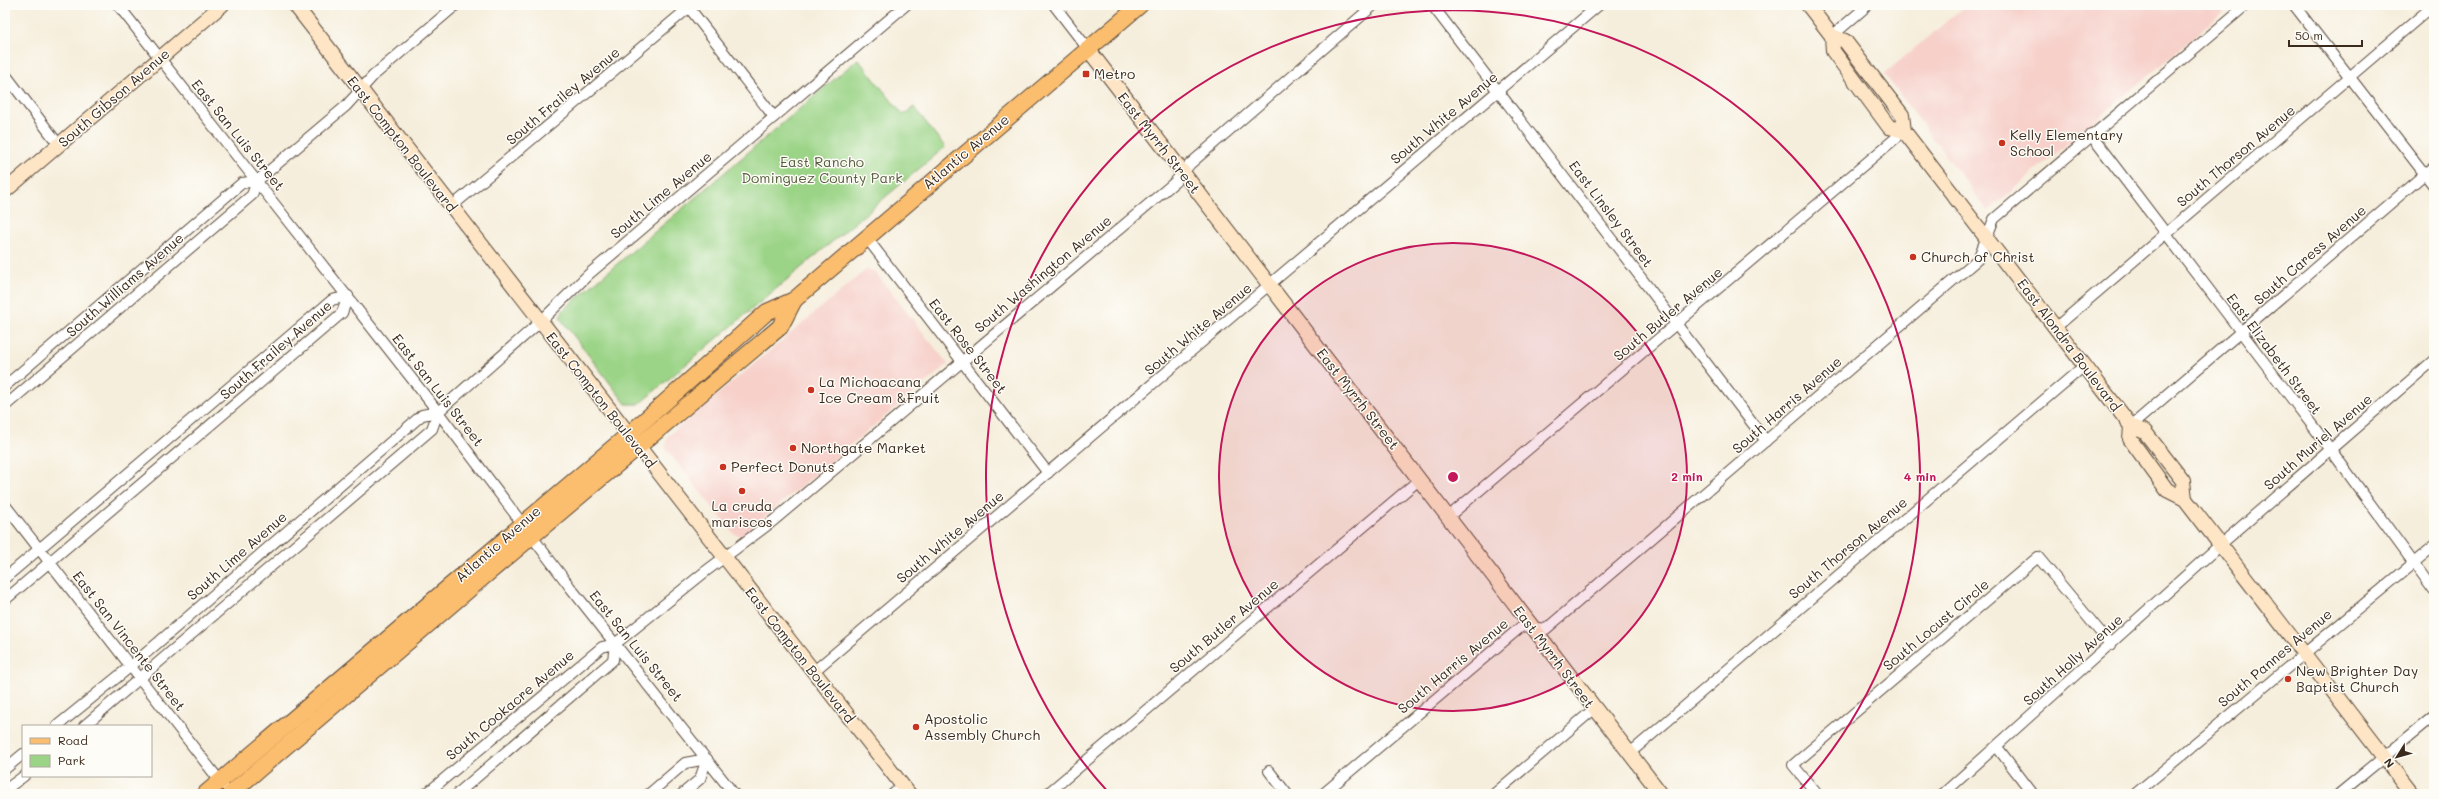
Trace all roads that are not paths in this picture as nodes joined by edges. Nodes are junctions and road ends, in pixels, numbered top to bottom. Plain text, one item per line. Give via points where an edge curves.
1 (118, 5) edge
2 (222, 5) edge
3 (294, 5) edge
4 (456, 5) edge
5 (906, 5) edge
6 (1054, 5) edge
7 (1140, 5) edge
8 (1374, 5) edge
9 (1432, 5) edge
10 (1599, 5) edge
11 (1808, 5) edge
12 (1868, 5) edge
13 (2246, 5) edge
14 (2294, 5) edge
15 (2434, 5) edge
16 (689, 6) edge
17 (1832, 36) junction
18 (1088, 49) junction
19 (160, 59) junction
20 (5, 74) edge
21 (2350, 77) junction
22 (360, 88) junction
23 (1498, 91) junction
24 (774, 117) junction
25 (1904, 131) junction
26 (2091, 135) junction
27 (59, 145) junction
28 (2434, 166) edge
29 (1183, 173) junction
30 (2425, 174) junction
31 (258, 181) junction
32 (2434, 186) edge
33 (5, 191) edge
34 (451, 207) junction
35 (2165, 234) junction
36 (866, 237) junction
37 (1986, 239) junction
38 (1270, 286) junction
39 (348, 296) junction
40 (540, 322) junction
41 (1677, 324) junction
42 (2055, 328) junction
43 (2240, 333) junction
44 (2434, 360) edge
45 (962, 361) junction
46 (2084, 366) junction
47 (5, 386) edge
48 (5, 406) edge
49 (438, 412) junction
50 (2131, 426) junction
51 (632, 441) junction
52 (1766, 441) junction
53 (2331, 450) junction
54 (1048, 473) junction
55 (1420, 480) junction
56 (5, 505) edge
57 (1448, 517) junction
58 (526, 530) junction
59 (2220, 545) junction
60 (2434, 546) edge
61 (40, 549) junction
62 (724, 558) junction
63 (50, 562) junction
64 (2414, 563) junction
65 (5, 578) edge
66 (2434, 591) edge
67 (5, 600) edge
68 (1533, 627) junction
69 (615, 644) junction
70 (2111, 645) junction
71 (2304, 654) junction
72 (131, 666) junction
73 (813, 672) junction
74 (141, 678) junction
75 (1594, 709) junction
76 (2434, 716) edge
77 (58, 725) edge
78 (85, 725) edge
79 (1997, 747) junction
80 (1630, 752) junction
81 (22, 755) edge
82 (707, 759) junction
83 (2384, 759) junction
84 (5, 769) edge
85 (1269, 772) dead end
86 (23, 777) edge
87 (5, 790) edge
88 (228, 791) edge
89 (901, 791) edge
90 (205, 794) edge
91 (426, 794) edge
92 (457, 794) edge
93 (649, 794) edge
94 (682, 794) edge
95 (734, 794) edge
96 (1047, 794) edge
97 (1287, 794) edge
98 (1323, 794) edge
99 (1494, 794) edge
100 (1661, 794) edge
101 (1817, 794) edge
102 (1943, 794) edge
103 (2033, 794) edge
104 (2135, 794) edge
105 (2339, 794) edge
106 (2412, 794) edge

1 - 19 street, East San Luis Street
2 - 19 main road, South Gibson Avenue
3 - 22 main road, East Compton Boulevard
4 - 22 street, South Williams Avenue
5 - 24 street, South Lime Avenue
6 - 18 street, East Myrrh Street
7 - 18 main road, Atlantic Avenue
8 - 29 street, South Washington Avenue via 1190,164
9 - 23 street, East Linsley Street
10 - 23 street, South White Avenue
11 - 17 main road, East Alondra Boulevard
12 - 17 street
13 - 26 street, South Harris Avenue
14 - 21 street
15 - 21 street, South Thorson Avenue
16 - 24 street
16 - 34 street, South Frailey Avenue
17 - 25 main road, East Alondra Boulevard via 1832,51 1889,127
18 - 29 main road, East Myrrh Street
18 - 36 main road, Atlantic Avenue
19 - 27 main road, South Gibson Avenue
19 - 31 street, East San Luis Street
20 - 27 street
21 - 30 street
21 - 35 street, South Thorson Avenue
22 - 31 street, South Williams Avenue via 346,106
22 - 34 main road, East Compton Boulevard
23 - 38 street, South White Avenue
23 - 41 street, East Linsley Street
24 - 40 street, South Lime Avenue via 589,274
25 - 37 main road, East Alondra Boulevard
25 - 41 street, South Butler Avenue
26 - 35 street, East Elizabeth Street
26 - 37 street, South Harris Avenue via 1994,219
27 - 33 main road, South Gibson Avenue
28 - 30 street, South Caress Avenue
29 - 38 main road, East Myrrh Street
29 - 45 street, South Washington Avenue
30 - 32 street
30 - 43 street, South Caress Avenue
31 - 39 street, East San Luis Street
31 - 47 street, South Williams Avenue via 242,183
31 - 48 street, South Williams Avenue via 252,195
34 - 40 main road, East Compton Boulevard
35 - 42 street, South Thorson Avenue
35 - 43 street, East Elizabeth Street
36 - 45 street, East Rose Street
36 - 51 main road, Atlantic Avenue via 794,300 780,327
37 - 42 main road, East Alondra Boulevard
37 - 52 street, South Harris Avenue via 1978,259
38 - 54 street, South White Avenue
38 - 55 main road, East Myrrh Street
39 - 49 street, East San Luis Street
39 - 61 street, South Frailey Avenue via 332,300
39 - 63 street, South Frailey Avenue via 342,313
40 - 49 street, South Lime Avenue
40 - 51 main road, East Compton Boulevard
41 - 52 street, East Linsley Street
41 - 57 street, South Butler Avenue
42 - 46 main road, East Alondra Boulevard
43 - 50 street, South Caress Avenue
43 - 53 street, East Elizabeth Street
44 - 53 street, South Muriel Avenue
45 - 54 street, East Rose Street
45 - 62 street, South Washington Avenue via 774,521
46 - 50 main road, East Alondra Boulevard
46 - 80 street, South Thorson Avenue
49 - 58 street, East San Luis Street
49 - 72 street, South Lime Avenue via 422,415
49 - 74 street, South Lime Avenue via 432,430
50 - 59 main road via 2130,440 2167,490 2185,499
51 - 58 main road, Atlantic Avenue
51 - 62 main road, East Compton Boulevard
52 - 68 street, South Harris Avenue via 1546,629
53 - 59 street, South Muriel Avenue
53 - 64 street, East Elizabeth Street
54 - 73 street, South White Avenue
55 - 57 main road, East Myrrh Street
55 - 96 street, South Butler Avenue
56 - 61 street, East San Vincente Street
57 - 68 main road, East Myrrh Street
58 - 69 street, East San Luis Street
58 - 88 main road, Atlantic Avenue
59 - 70 street, South Holly Avenue
59 - 71 main road
60 - 64 street, South Pannes Avenue
61 - 63 street, East San Vincente Street
61 - 65 street, South Frailey Avenue
62 - 69 street, South Cookacre Avenue
62 - 73 main road, East Compton Boulevard
63 - 67 street, South Frailey Avenue
63 - 72 street, East San Vincente Street
64 - 66 street, East Elizabeth Street
64 - 71 street, South Pannes Avenue
68 - 75 main road, East Myrrh Street
68 - 98 street, South Harris Avenue via 1522,626
69 - 82 street, East San Luis Street
69 - 91 street, South Cookacre Avenue via 602,647
69 - 92 street via 613,660
70 - 79 street, South Holly Avenue
70 - 101 street, South Locust Circle via 2038,557 1794,765
71 - 83 main road
71 - 104 street, South Pannes Avenue
72 - 74 street, East San Vincente Street
72 - 77 street, South Lime Avenue
73 - 89 main road, East Compton Boulevard
74 - 78 street, South Lime Avenue
74 - 88 street, East San Vincente Street
75 - 80 main road, East Myrrh Street
75 - 99 street
76 - 83 street
79 - 102 street, South Holly Avenue
79 - 103 street
80 - 100 main road, East Myrrh Street
81 - 84 street
82 - 93 street via 685,763
82 - 94 street via 700,779
82 - 95 street, East San Luis Street
83 - 105 street
83 - 106 main road
85 - 97 street
86 - 87 street
88 - 90 main road, Atlantic Avenue

